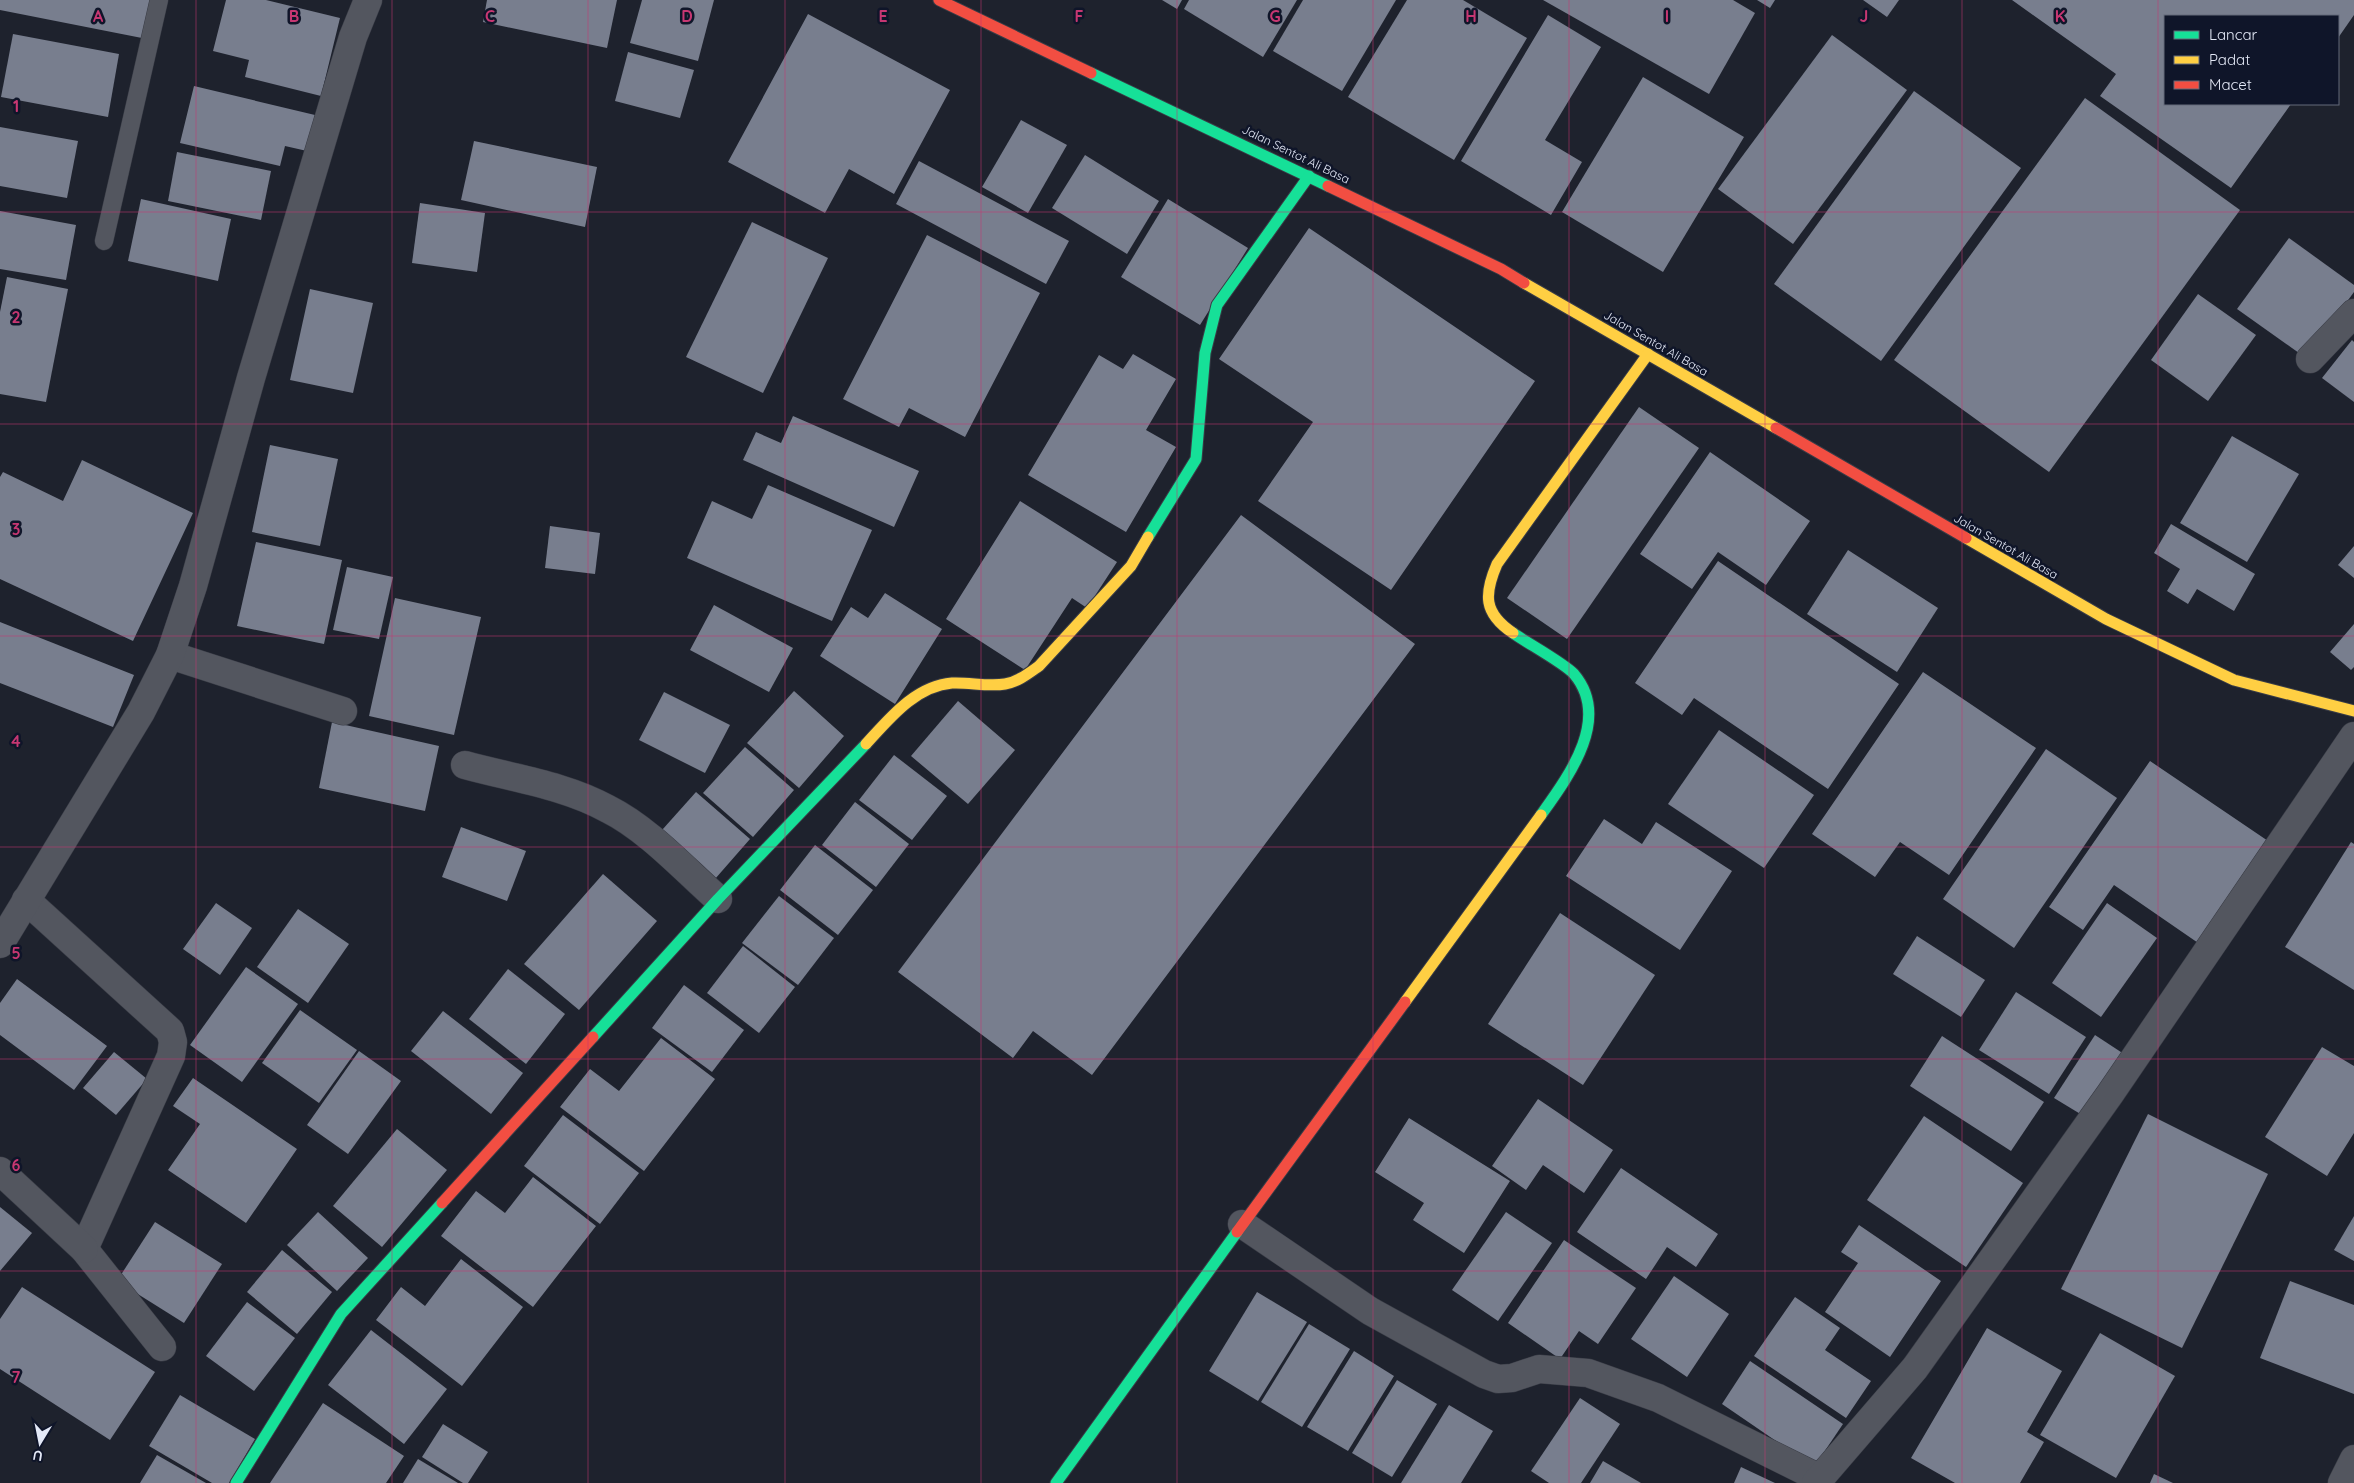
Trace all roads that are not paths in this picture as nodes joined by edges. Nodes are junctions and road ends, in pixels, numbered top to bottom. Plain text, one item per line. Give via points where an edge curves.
1 (159, 0) edge
2 (368, 0) edge
3 (938, 0) edge
4 (1309, 176) junction
5 (104, 241) dead end
6 (2354, 313) edge
7 (1648, 354) junction
8 (2310, 359) dead end
9 (170, 655) junction
10 (343, 711) dead end
11 (2354, 711) edge
12 (2354, 736) edge
13 (465, 765) dead end
14 (718, 899) junction
15 (26, 900) junction
16 (0, 944) edge
17 (0, 1171) edge
18 (1242, 1224) junction
19 (84, 1249) junction
20 (162, 1347) dead end
21 (2354, 1459) edge
22 (1818, 1481) edge
23 (236, 1483) edge
24 (1056, 1483) edge
25 (2342, 1483) edge

1 - 5 lane
2 - 9 street via 348,56
3 - 4 street, Jalan Sentot Ali Basa
4 - 7 street, Jalan Sentot Ali Basa via 1501,269
4 - 14 street via 1217,305 1205,353 1196,459 1131,566 1040,666 1023,677 1006,684 950,683 924,692 902,706
6 - 8 street
7 - 11 street, Jalan Sentot Ali Basa via 2106,619 2234,680
7 - 18 street via 1497,564 1488,585 1487,599 1504,627 1573,672 1588,697 1587,728 1578,759 1552,800
9 - 10 street
9 - 15 street via 141,712
12 - 22 street via 2110,1094 1916,1368
13 - 14 street via 573,794 608,808 631,822
14 - 23 street via 341,1314
15 - 16 street
15 - 19 street via 162,1022 170,1030 173,1042 171,1056
17 - 19 street
18 - 22 street via 1370,1311 1484,1374 1498,1379 1539,1369 1588,1373 1658,1398
18 - 24 street
19 - 20 street
21 - 25 street

